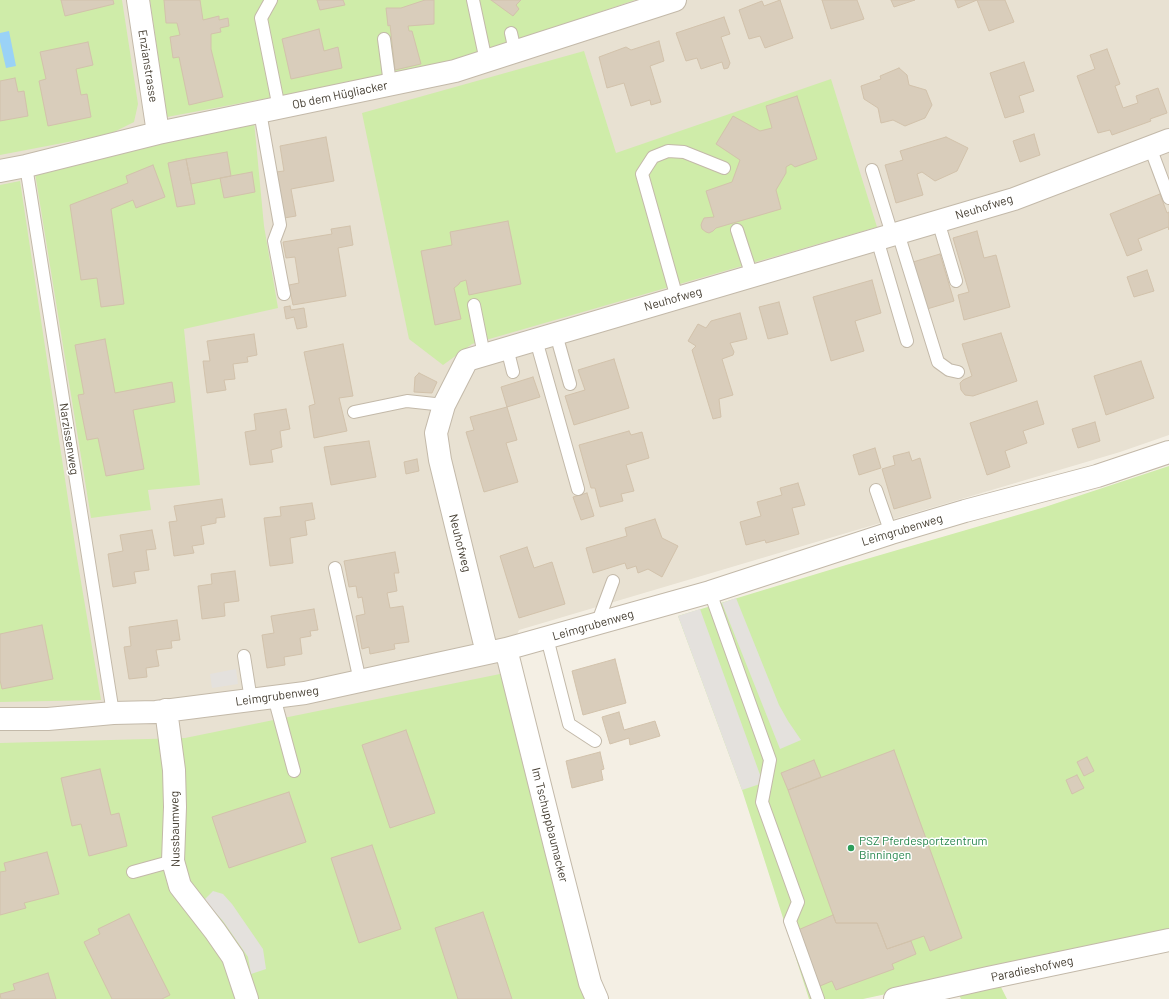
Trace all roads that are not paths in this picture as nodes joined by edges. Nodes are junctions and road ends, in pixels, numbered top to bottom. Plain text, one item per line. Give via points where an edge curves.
1 (138, 0) edge
2 (271, 0) edge
3 (473, 0) edge
4 (675, 0) edge
5 (645, 5) edge
6 (384, 39) dead end
7 (486, 61) junction
8 (390, 84) junction
9 (269, 110) junction
10 (158, 133) junction
11 (1163, 146) edge
12 (26, 166) junction
13 (724, 168) dead end
14 (872, 170) dead end
15 (0, 171) edge
16 (1169, 198) edge
17 (938, 221) junction
18 (737, 230) dead end
19 (889, 235) junction
20 (752, 276) junction
21 (956, 282) dead end
22 (284, 294) dead end
23 (677, 298) junction
24 (474, 305) dead end
25 (546, 337) junction
26 (907, 341) dead end
27 (507, 348) junction
28 (484, 355) junction
29 (514, 372) dead end
30 (958, 372) dead end
31 (570, 384) dead end
32 (444, 405) junction
33 (354, 412) dead end
34 (1169, 452) edge
35 (578, 489) dead end
36 (876, 490) dead end
37 (891, 533) junction
38 (335, 568) dead end
39 (613, 581) dead end
40 (710, 592) junction
41 (596, 624) junction
42 (548, 638) junction
43 (497, 651) junction
44 (244, 656) dead end
45 (360, 681) junction
46 (274, 697) junction
47 (251, 700) junction
48 (166, 710) junction
49 (113, 713) junction
50 (0, 719) edge
51 (596, 741) dead end
52 (294, 771) dead end
53 (173, 861) junction
54 (133, 872) dead end
55 (1169, 940) edge
56 (247, 999) edge
57 (597, 999) edge
58 (818, 999) edge
59 (895, 999) edge

1 - 10 street, Enzianstrasse
2 - 9 lane via 261,18
3 - 7 lane
4 - 5 street, Ob dem Hügliacker
5 - 7 street, Ob dem Hügliacker via 513,42
6 - 8 lane
7 - 8 street, Ob dem Hügliacker via 455,71
8 - 9 street, Ob dem Hügliacker
9 - 10 street, Ob dem Hügliacker
9 - 22 lane via 280,225 274,241
10 - 12 street, Ob dem Hügliacker
11 - 16 lane
11 - 17 street, Neuhofweg via 1014,198
12 - 15 street, Ob dem Hügliacker
12 - 49 lane, Narzissenweg
13 - 23 lane via 684,152 668,152 653,157 642,174
14 - 19 lane
17 - 19 street, Neuhofweg
17 - 21 lane
18 - 20 lane
19 - 20 street, Neuhofweg
19 - 26 lane
19 - 30 lane via 938,362 949,370
20 - 23 street, Neuhofweg
23 - 25 street, Neuhofweg
24 - 28 lane
25 - 27 street, Neuhofweg
25 - 31 lane
25 - 35 lane
27 - 28 street, Neuhofweg
27 - 29 lane
28 - 32 street, Neuhofweg via 467,360
32 - 33 lane via 407,401
32 - 43 street, Neuhofweg via 436,433 440,460
34 - 37 street, Leimgrubenweg via 1097,476
36 - 37 lane
37 - 40 street, Leimgrubenweg
38 - 45 lane
39 - 41 lane
40 - 41 street, Leimgrubenweg
40 - 58 lane via 770,760 762,802 798,902 790,921
41 - 42 street, Leimgrubenweg
42 - 43 street, Leimgrubenweg
42 - 51 lane via 569,724
43 - 45 street, Leimgrubenweg
43 - 57 street, Im Tschuppbaumacker via 556,850 590,983
44 - 47 lane
45 - 46 street, Leimgrubenweg
46 - 47 street, Leimgrubenweg
46 - 52 lane
47 - 48 street, Leimgrubenweg
48 - 49 street, Leimgrubenweg
48 - 53 street, Nussbaumweg via 176,807
49 - 50 street, Leimgrubenweg via 48,719
53 - 54 lane
53 - 56 street, Nussbaumweg via 180,886 216,931 232,957
55 - 59 street, Paradieshofweg

